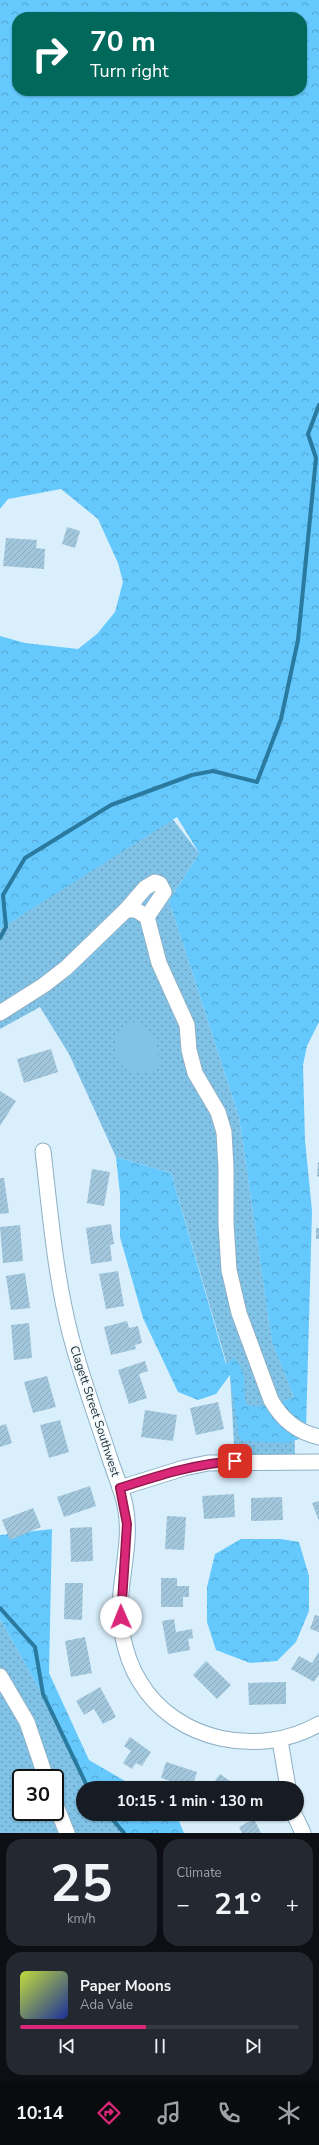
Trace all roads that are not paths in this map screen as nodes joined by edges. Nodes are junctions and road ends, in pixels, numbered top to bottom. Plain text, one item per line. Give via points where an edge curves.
1 (126, 910) junction
2 (148, 917) junction
3 (0, 1014) edge
4 (43, 1151) dead end
5 (319, 1437) edge
6 (319, 1462) edge
7 (120, 1488) junction
8 (0, 1676) edge
9 (319, 1724) edge
10 (280, 1740) junction
11 (43, 1769) edge
12 (287, 1781) edge
13 (62, 1821) edge
14 (297, 1821) edge
15 (67, 1833) edge
16 (303, 1833) edge

1 - 2 street via 136,910
1 - 2 street via 145,888 155,882 160,884 164,892
1 - 3 street via 66,968
2 - 5 street via 159,963 187,1025 189,1050 195,1073 218,1112 224,1132 229,1270 239,1313 277,1411 295,1428
4 - 7 street, Clagett Street Southwest via 60,1286 70,1333
6 - 7 street via 208,1463
7 - 10 street, Clagett Street Southwest via 127,1524 120,1603 122,1631 140,1682 154,1700 187,1727 209,1736 244,1742
8 - 11 street via 27,1722
9 - 10 street, Clagett Street Southwest via 296,1736
10 - 12 street
13 - 15 street
14 - 16 street

